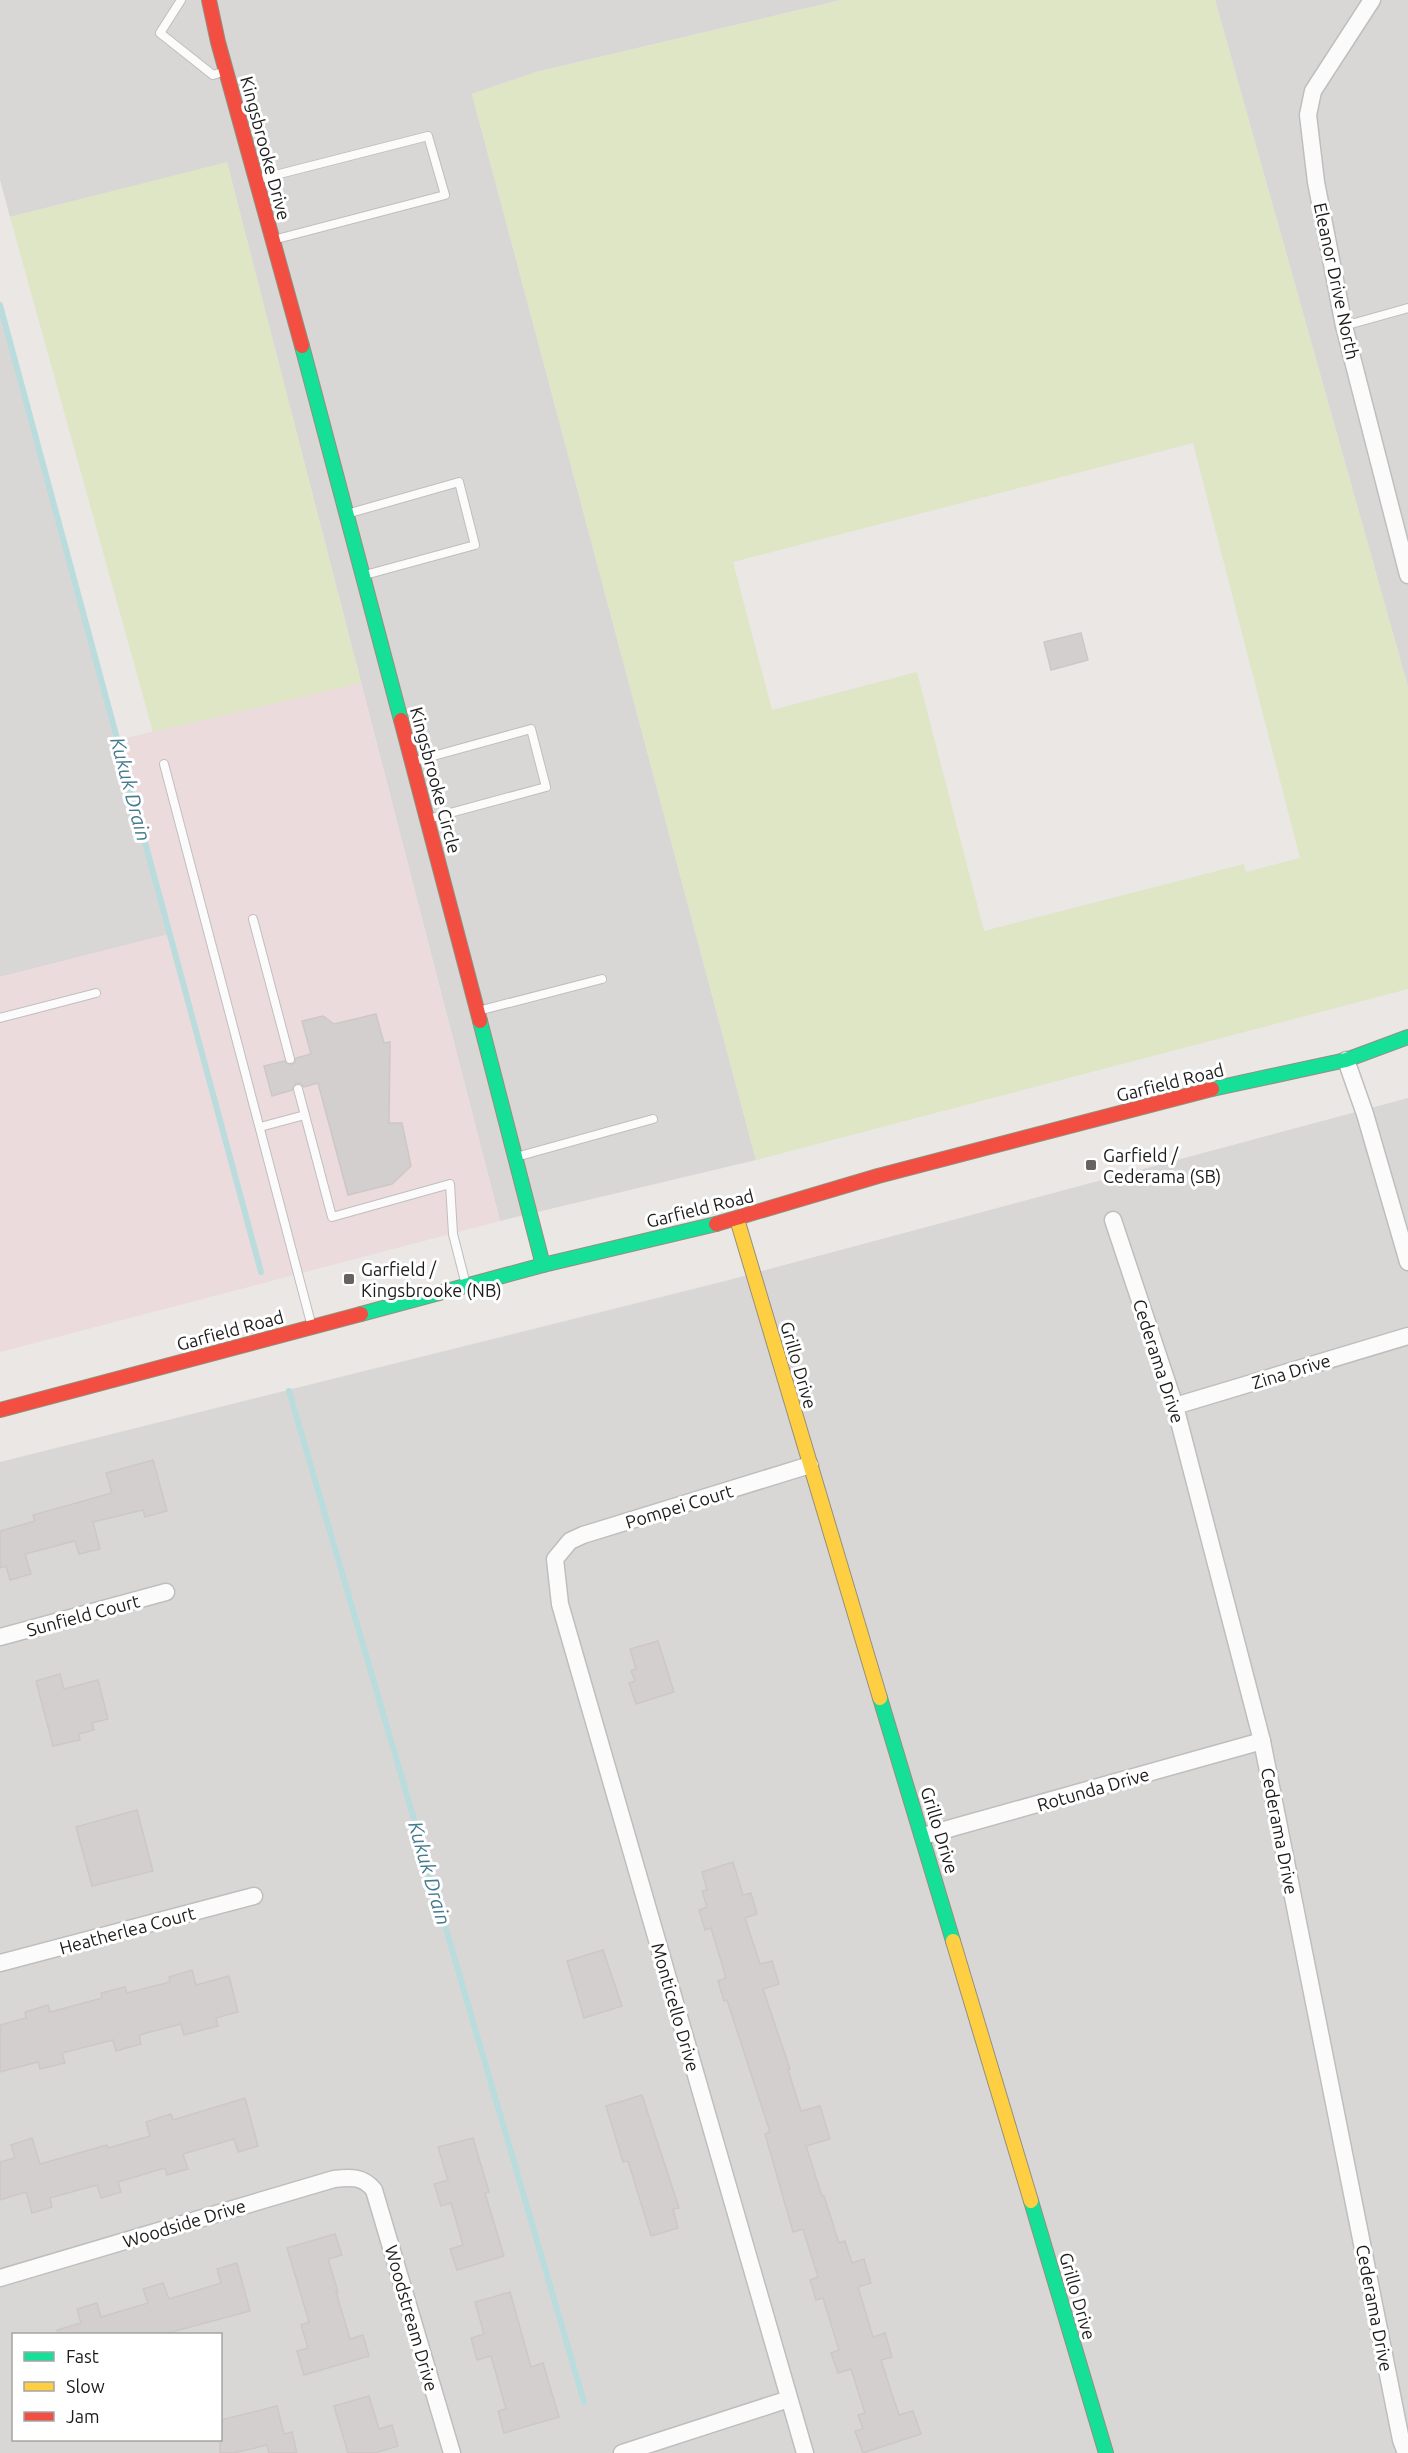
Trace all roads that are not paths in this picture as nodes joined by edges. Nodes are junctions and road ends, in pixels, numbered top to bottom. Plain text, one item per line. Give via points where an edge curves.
1 (181, 0) edge
2 (209, 0) edge
3 (1372, 0) edge
4 (227, 71) junction
5 (256, 180) junction
6 (273, 240) junction
7 (291, 305) joint
8 (1408, 308) edge
9 (1344, 326) junction
10 (348, 514) junction
11 (1408, 574) edge
12 (364, 576) junction
13 (413, 762) junction
14 (164, 764) dead end
15 (428, 819) junction
16 (253, 920) dead end
17 (602, 979) dead end
18 (96, 993) dead end
19 (477, 1011) junction
20 (0, 1018) edge
21 (1408, 1037) edge
22 (290, 1059) dead end
23 (1346, 1060) junction
24 (298, 1089) dead end
25 (305, 1115) junction
26 (653, 1119) dead end
27 (260, 1127) junction
28 (515, 1157) junction
29 (737, 1219) junction
30 (1113, 1220) dead end
31 (1408, 1262) edge
32 (543, 1265) junction
33 (466, 1286) junction
34 (312, 1327) junction
35 (1408, 1335) edge
36 (1175, 1406) junction
37 (0, 1410) edge
38 (810, 1464) junction
39 (555, 1559) joint
40 (166, 1592) dead end
41 (0, 1637) edge
42 (1262, 1741) junction
43 (923, 1836) junction
44 (254, 1896) dead end
45 (0, 1963) edge
46 (369, 2184) joint
47 (0, 2278) edge
48 (789, 2399) junction
49 (452, 2453) edge
50 (622, 2453) edge
51 (806, 2453) edge
52 (1106, 2453) edge
53 (1406, 2453) edge

1 - 4 lane via 160,33 213,75
2 - 4 street, Kingsbrooke Drive
3 - 9 street, Eleanor Drive North via 1313,91 1308,115 1316,183
4 - 5 street, Kingsbrooke Drive
5 - 6 street, Kingsbrooke Drive
5 - 6 lane via 428,136 445,195
6 - 7 street, Kingsbrooke Drive
7 - 10 street, Kingsbrooke Circle
8 - 9 lane
9 - 11 street, Eleanor Drive North
10 - 12 street, Kingsbrooke Circle
10 - 12 lane via 459,482 475,545
12 - 13 street, Kingsbrooke Circle
13 - 15 street, Kingsbrooke Circle
13 - 15 lane via 531,729 546,788
14 - 27 lane
15 - 19 street, Kingsbrooke Circle
16 - 22 lane
17 - 19 lane
18 - 20 lane
19 - 28 street, Kingsbrooke Circle
21 - 23 street, Garfield Road
23 - 29 street, Garfield Road via 1186,1095 878,1176
23 - 31 street
24 - 25 lane
25 - 27 lane
25 - 33 lane via 332,1217 450,1184 453,1234
26 - 28 lane
27 - 34 lane
28 - 32 street, Kingsbrooke Circle
29 - 32 street, Garfield Road
29 - 38 street, Grillo Drive
30 - 36 street, Cederama Drive
32 - 33 street, Garfield Road
33 - 34 street, Garfield Road
34 - 37 street, Garfield Road
35 - 36 street, Zina Drive
36 - 42 street, Cederama Drive
38 - 39 street, Pompei Court via 570,1541
38 - 43 street, Grillo Drive
39 - 48 street, Monticello Drive via 560,1604
40 - 41 street, Sunfield Court
42 - 43 street, Rotunda Drive
42 - 53 street, Cederama Drive
43 - 52 street, Grillo Drive
44 - 45 street, Heatherlea Court
46 - 47 street, Woodside Drive via 359,2178 334,2179
46 - 49 street, Woodstream Drive via 381,2211
48 - 50 street
48 - 51 street, Monticello Drive

